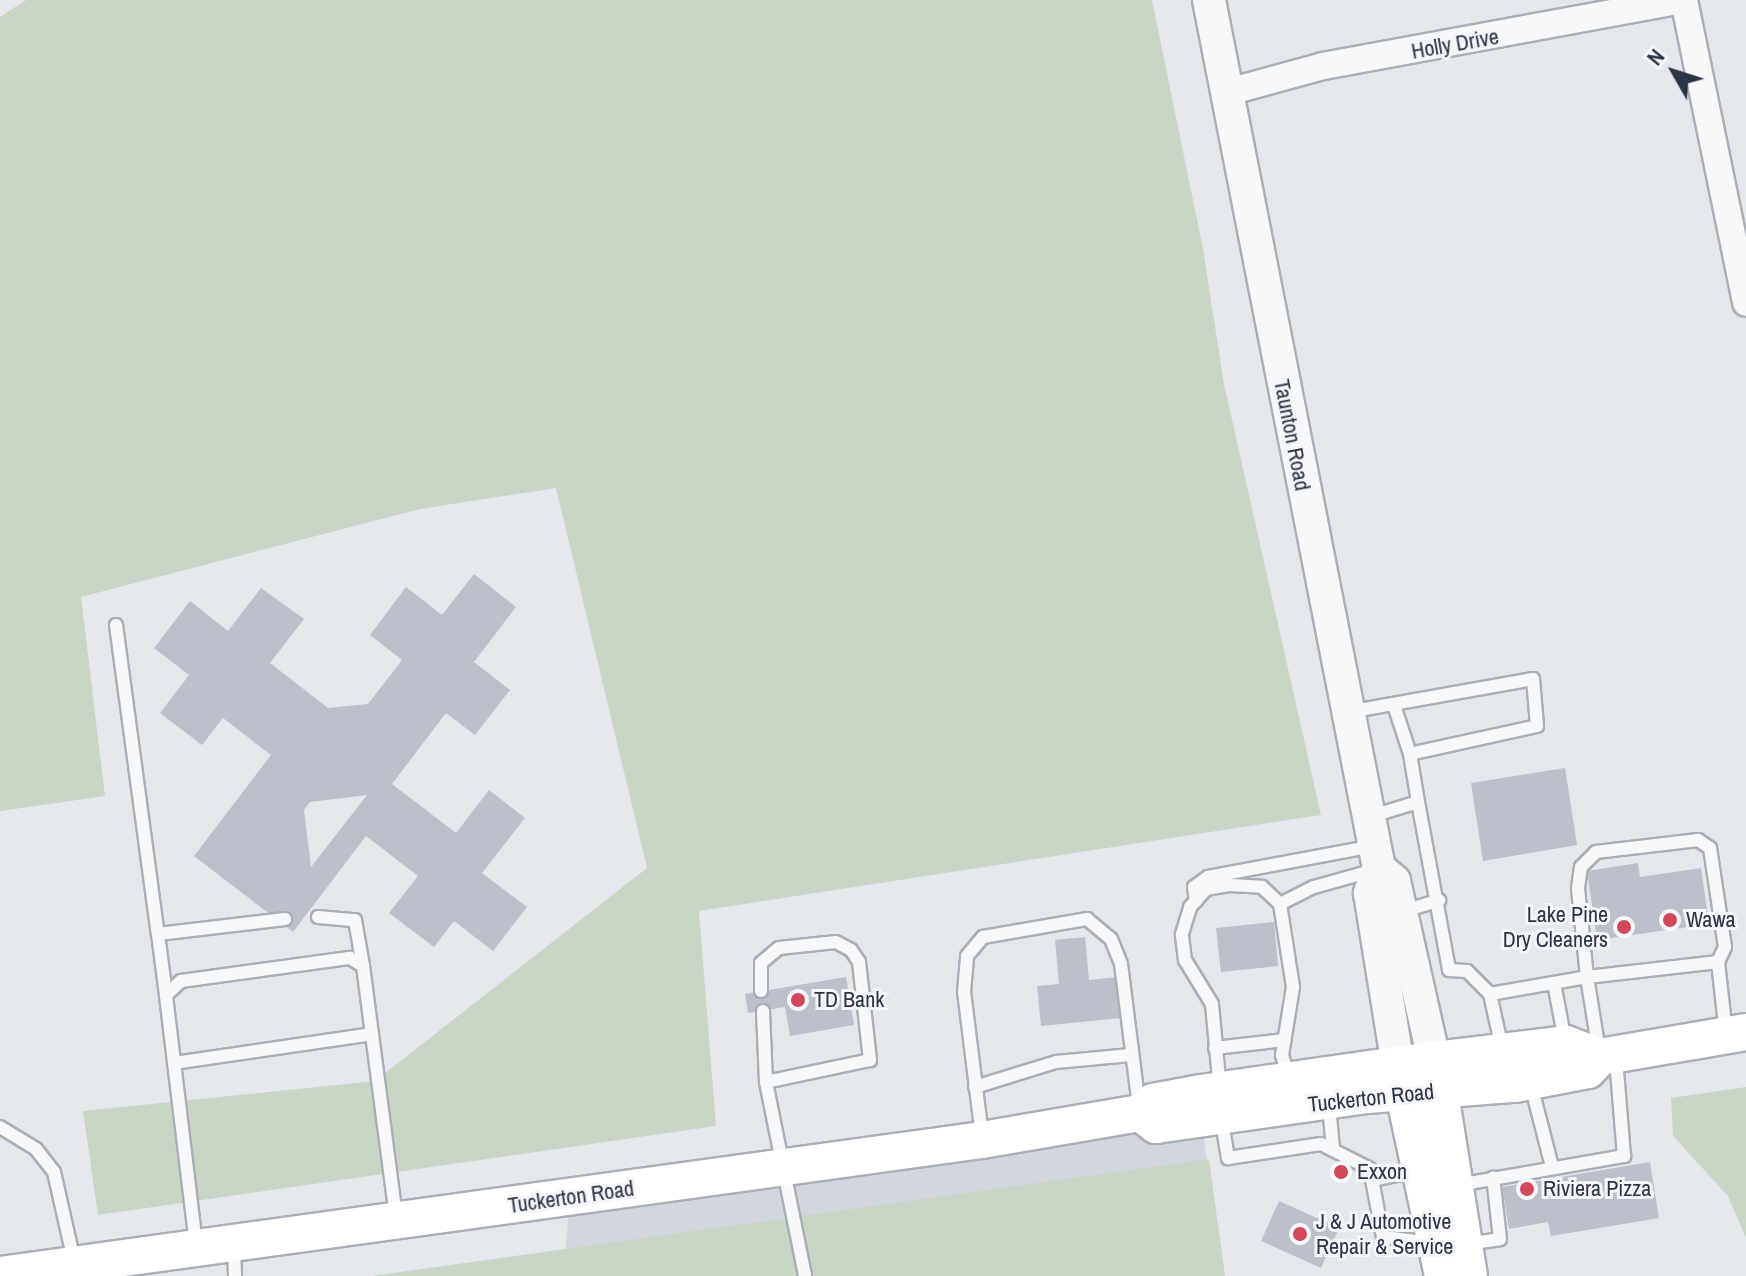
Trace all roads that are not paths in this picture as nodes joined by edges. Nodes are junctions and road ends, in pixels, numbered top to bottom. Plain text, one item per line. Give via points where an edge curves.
1 (1209, 0) edge
2 (1683, 0) edge
3 (1228, 92) junction
4 (1746, 303) edge
5 (116, 625) dead end
6 (1394, 705) junction
7 (1347, 712) junction
8 (1410, 754) junction
9 (1418, 802) junction
10 (1374, 844) junction
11 (1439, 900) junction
12 (1196, 901) junction
13 (1280, 904) junction
14 (1403, 912) junction
15 (318, 917) dead end
16 (285, 919) dead end
17 (158, 934) junction
18 (1718, 962) junction
19 (363, 966) junction
20 (1434, 976) junction
21 (1587, 977) junction
22 (1554, 983) junction
23 (761, 991) dead end
24 (1490, 994) junction
25 (166, 995) junction
26 (763, 1011) dead end
27 (372, 1034) junction
28 (1736, 1034) edge
29 (1285, 1040) junction
30 (1566, 1044) junction
31 (1215, 1048) junction
32 (1503, 1053) junction
33 (1131, 1055) junction
34 (1608, 1057) junction
35 (174, 1063) junction
36 (1419, 1078) junction
37 (1290, 1081) junction
38 (766, 1082) junction
39 (1530, 1082) junction
40 (975, 1087) junction
41 (1329, 1102) junction
42 (1220, 1104) junction
43 (1140, 1113) junction
44 (0, 1127) edge
45 (982, 1140) junction
46 (1333, 1149) junction
47 (1552, 1167) junction
48 (783, 1168) junction
49 (1420, 1170) junction
50 (1493, 1177) junction
51 (1372, 1180) junction
52 (1453, 1186) junction
53 (396, 1220) junction
54 (196, 1249) junction
55 (235, 1260) edge
56 (1453, 1260) edge
57 (54, 1270) edge
58 (0, 1275) edge
59 (805, 1276) edge

1 - 3 street, Taunton Road
2 - 3 street, Holly Drive via 1323,66
2 - 4 street, Holly Drive
3 - 7 street, Taunton Road
5 - 17 lane
6 - 7 lane
6 - 8 lane
6 - 8 lane via 1533,679 1537,726
7 - 10 street, Taunton Road
8 - 9 lane
9 - 10 lane
9 - 11 lane
10 - 12 lane via 1208,877 1194,887
10 - 13 lane
10 - 14 street, Taunton Road
10 - 36 street, Taunton Road via 1370,893
11 - 14 lane
11 - 20 lane
12 - 13 lane via 1206,889 1229,885 1262,887
12 - 31 lane via 1182,934 1183,947 1185,960 1212,1004
13 - 29 lane via 1293,987
14 - 20 street, Taunton Road
15 - 19 lane via 355,920
16 - 17 lane
17 - 25 lane
18 - 21 lane
18 - 21 lane via 1725,947 1710,848 1698,840 1596,852 1581,867 1578,888
18 - 28 lane
19 - 25 lane via 350,958 181,981
19 - 27 lane
20 - 24 lane via 1467,971
20 - 36 street, Taunton Road
21 - 22 lane
21 - 34 lane
22 - 24 lane
22 - 30 lane
23 - 38 lane via 760,967 773,950 845,946 859,965 870,1060
24 - 32 lane
25 - 35 lane
26 - 38 lane
27 - 35 lane
27 - 53 lane
28 - 34 main road, Tuckerton Road
29 - 31 lane
29 - 37 lane via 1282,1055
30 - 32 main road, Tuckerton Road
30 - 34 main road, Tuckerton Road
31 - 42 lane
32 - 36 main road, Tuckerton Road
33 - 40 lane via 1056,1062
33 - 40 lane via 1121,964 1111,939 1087,919 983,937 967,956 964,992
33 - 43 lane
34 - 39 main road, Tuckerton Road via 1588,1070
34 - 47 lane via 1624,1156
35 - 54 lane
36 - 37 main road, Tuckerton Road
36 - 39 main road, Tuckerton Road
36 - 41 main road, Tuckerton Road
36 - 49 main road
36 - 52 main road
37 - 42 main road, Tuckerton Road
38 - 48 lane
39 - 47 lane
40 - 45 lane
41 - 42 main road, Tuckerton Road
41 - 46 lane
42 - 43 main road, Tuckerton Road via 1153,1102
42 - 46 lane via 1228,1158 1321,1144
43 - 45 main road, Tuckerton Road
44 - 57 lane via 36,1149 54,1172
45 - 48 main road, Tuckerton Road
46 - 51 lane via 1370,1169
47 - 50 lane
48 - 53 main road, Tuckerton Road
48 - 59 lane
49 - 51 lane
49 - 56 main road
50 - 52 lane
50 - 56 lane via 1500,1239
51 - 56 lane via 1383,1237
52 - 56 main road
53 - 55 main road, Tuckerton Road
54 - 55 main road, Tuckerton Road
54 - 57 main road, Tuckerton Road
57 - 58 main road, Tuckerton Road

